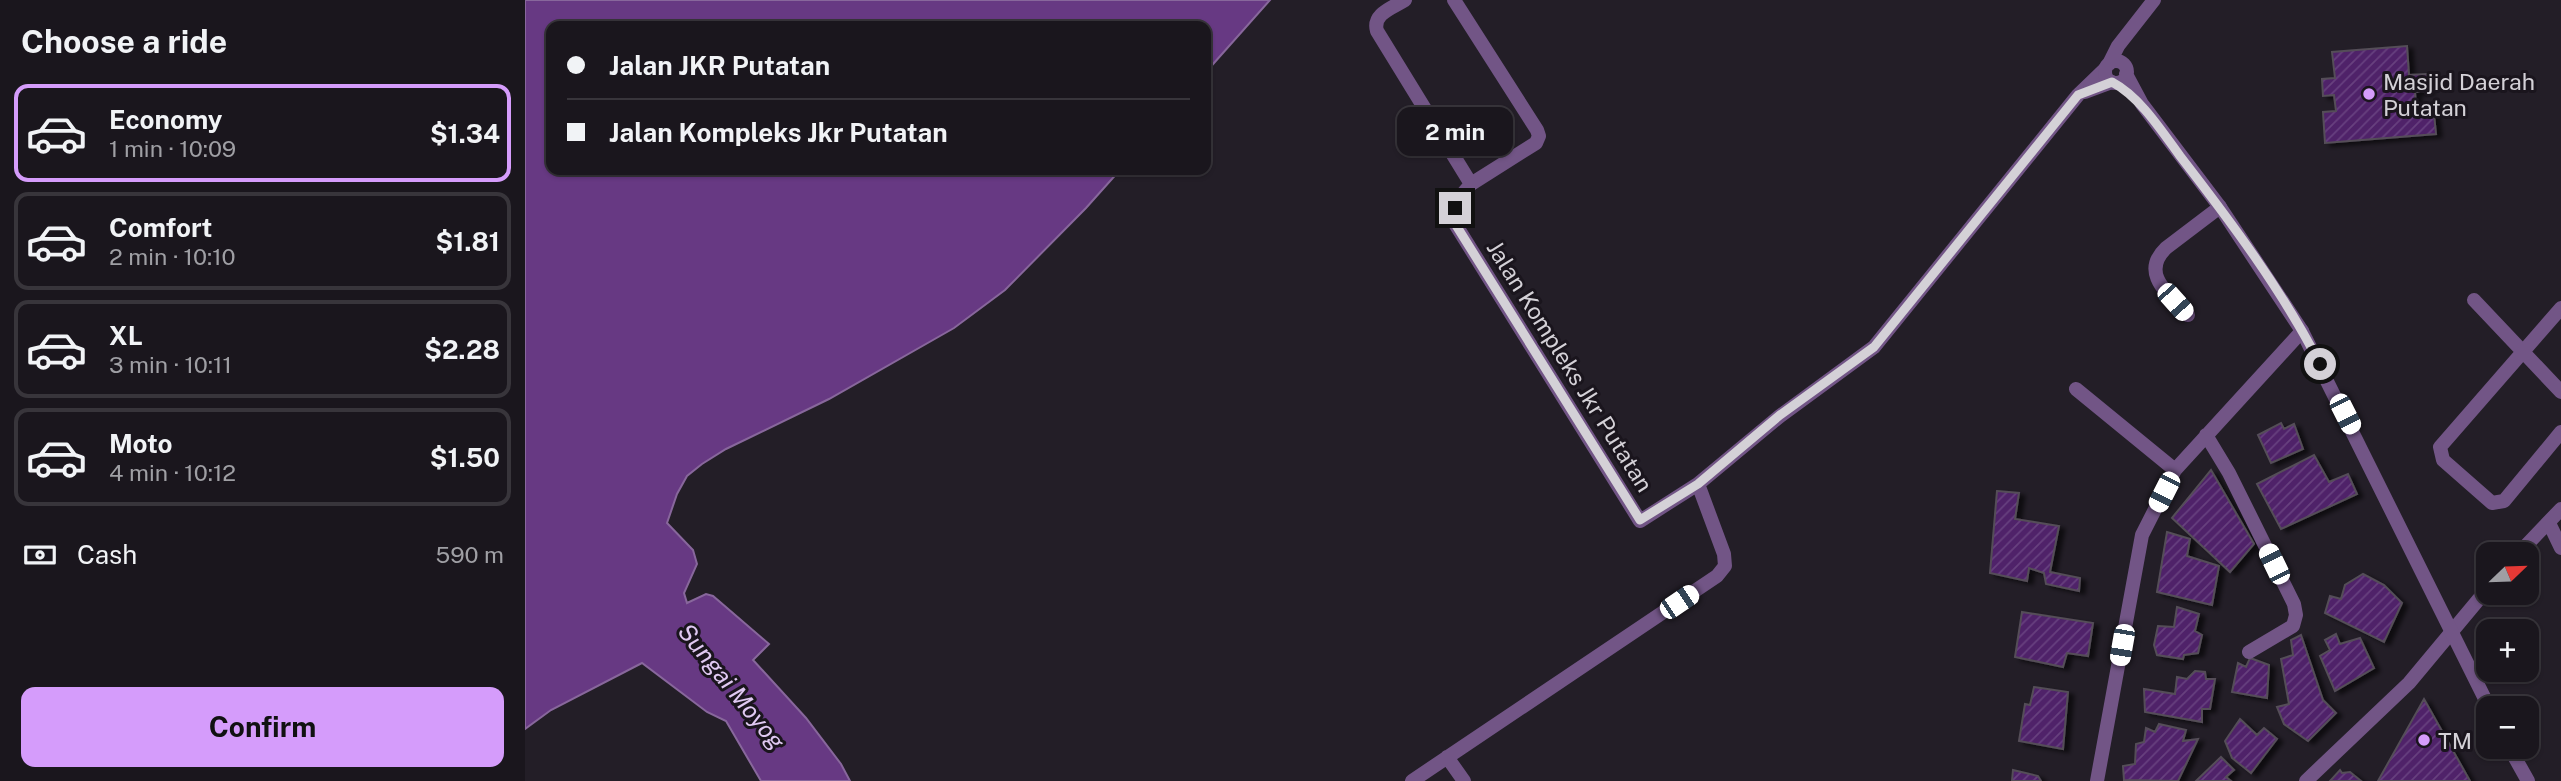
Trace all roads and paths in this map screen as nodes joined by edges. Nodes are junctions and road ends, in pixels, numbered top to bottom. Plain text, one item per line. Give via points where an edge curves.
1 (1405, 0) edge
2 (1454, 0) edge
3 (2154, 0) edge
4 (2115, 72) junction
5 (1471, 184) junction
6 (2220, 207) junction
7 (2473, 300) dead end
8 (2561, 308) edge
9 (2188, 315) dead end
10 (2302, 331) junction
11 (2523, 351) junction
12 (2076, 389) dead end
13 (2561, 391) edge
14 (2561, 432) edge
15 (2206, 435) junction
16 (2175, 470) junction
17 (1698, 484) junction
18 (2561, 509) edge
19 (2549, 523) junction
20 (2530, 542) edge
21 (2561, 548) edge
22 (2476, 602) edge
23 (2451, 630) junction
24 (2249, 652) dead end
25 (2484, 696) edge
26 (1447, 757) junction
27 (2515, 759) edge
28 (1412, 781) edge
29 (1464, 781) edge
30 (2097, 781) edge
31 (2306, 781) edge
32 (2525, 781) edge

1 - 5 street via 1378,17 1377,31
2 - 5 street via 1539,136 1536,143
3 - 4 street via 2118,46
4 - 6 street via 2130,85
4 - 17 street via 2078,95 1874,347 1780,415
5 - 17 street, Jalan Kompleks Jkr Putatan via 1460,197 1454,222 1640,520
6 - 9 street via 2166,248 2154,266 2163,288
6 - 10 street
7 - 11 street
8 - 11 street
10 - 15 street
10 - 23 street
11 - 13 street
11 - 14 street via 2439,447 2442,460 2492,503 2498,503
12 - 16 street
15 - 16 street
15 - 24 street via 2294,604 2293,626
16 - 30 street via 2142,535
17 - 26 street via 1724,554 1725,566 1717,576
18 - 19 street
19 - 20 street
19 - 21 street
22 - 23 street
23 - 25 street
23 - 31 street via 2409,683
26 - 28 street
26 - 29 street
27 - 32 street

